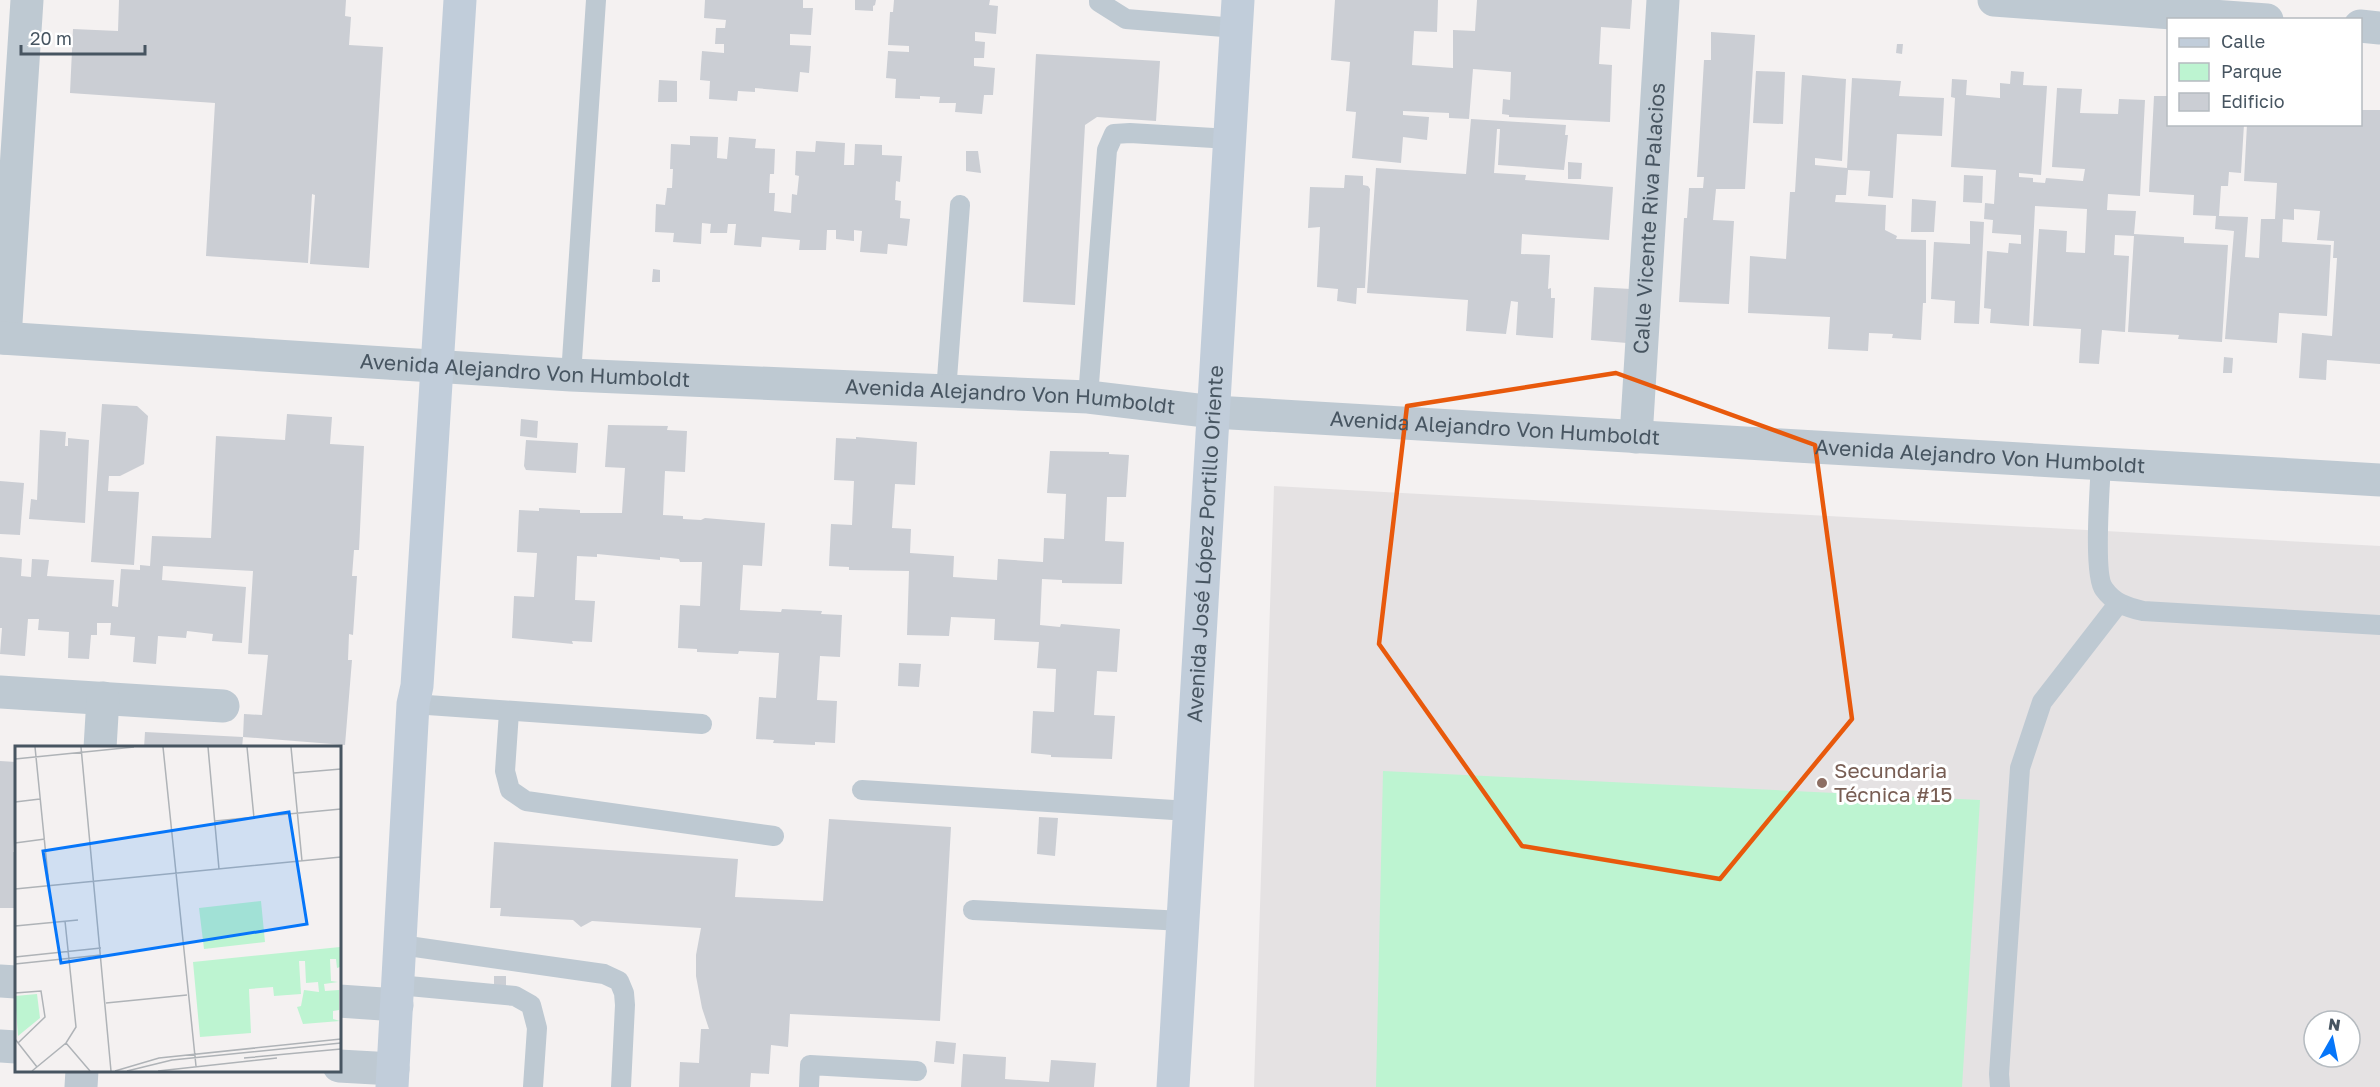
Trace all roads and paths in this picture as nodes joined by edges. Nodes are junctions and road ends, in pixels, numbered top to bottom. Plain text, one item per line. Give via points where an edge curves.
1 (27, 0) edge
2 (460, 0) edge
3 (596, 0) edge
4 (1099, 0) edge
5 (1663, 0) edge
6 (1995, 0) edge
7 (2043, 2) edge
8 (1237, 14) edge
9 (2242, 18) edge
10 (2362, 26) edge
11 (2380, 28) edge
12 (1230, 139) junction
13 (960, 205) dead end
14 (3, 338) edge
15 (437, 367) junction
16 (571, 375) junction
17 (946, 392) junction
18 (1088, 397) junction
19 (1214, 412) junction
20 (1636, 437) junction
21 (2101, 464) junction
22 (2380, 480) edge
23 (2118, 604) junction
24 (2380, 625) edge
25 (0, 692) edge
26 (103, 698) junction
27 (413, 704) junction
28 (223, 706) dead end
29 (509, 712) junction
30 (702, 724) dead end
31 (100, 746) edge
32 (862, 790) dead end
33 (1190, 811) junction
34 (774, 836) dead end
35 (973, 910) dead end
36 (1183, 921) junction
37 (401, 945) junction
38 (0, 981) edge
39 (15, 982) edge
40 (398, 995) junction
41 (340, 1001) edge
42 (0, 1046) edge
43 (15, 1047) edge
44 (340, 1066) edge
45 (917, 1071) dead end
46 (82, 1072) edge
47 (392, 1078) edge
48 (81, 1087) edge
49 (533, 1087) edge
50 (621, 1087) edge
51 (809, 1087) edge
52 (1173, 1087) edge
53 (2000, 1087) edge

1 - 14 street
2 - 15 main road
3 - 16 lane
4 - 8 lane via 1126,19
5 - 20 street, Calle Vicente Riva Palacios
6 - 7 street
7 - 9 street
8 - 12 main road, Avenida José López Portillo Oriente
10 - 11 street
12 - 18 lane via 1130,133 1114,134 1109,141
12 - 19 main road, Avenida José López Portillo Oriente
13 - 17 lane
14 - 15 street, Avenida Alejandro Von Humboldt
15 - 16 street, Avenida Alejandro Von Humboldt
15 - 27 main road
16 - 17 street, Avenida Alejandro Von Humboldt
17 - 18 street, Avenida Alejandro Von Humboldt
18 - 19 street, Avenida Alejandro Von Humboldt
19 - 20 street, Avenida Alejandro Von Humboldt
19 - 33 main road, Avenida José López Portillo Oriente
20 - 21 street, Avenida Alejandro Von Humboldt
21 - 22 street, Avenida Alejandro Von Humboldt
21 - 23 lane via 2097,535 2102,586
23 - 24 lane via 2143,611
23 - 53 lane via 2042,702 2020,768
25 - 26 street
26 - 28 street
26 - 31 street
27 - 29 lane
27 - 37 main road
29 - 30 lane
29 - 34 lane via 505,771 510,790 526,801
32 - 33 lane
33 - 36 main road, Avenida José López Portillo Oriente
35 - 36 lane
36 - 52 main road, Avenida José López Portillo Oriente
37 - 40 main road
37 - 50 lane via 592,972 619,981 625,1005
38 - 39 street
40 - 41 street
40 - 47 main road
40 - 49 lane via 515,996 531,1005 537,1028
42 - 43 street
44 - 47 street
45 - 51 lane via 810,1065
46 - 48 street

